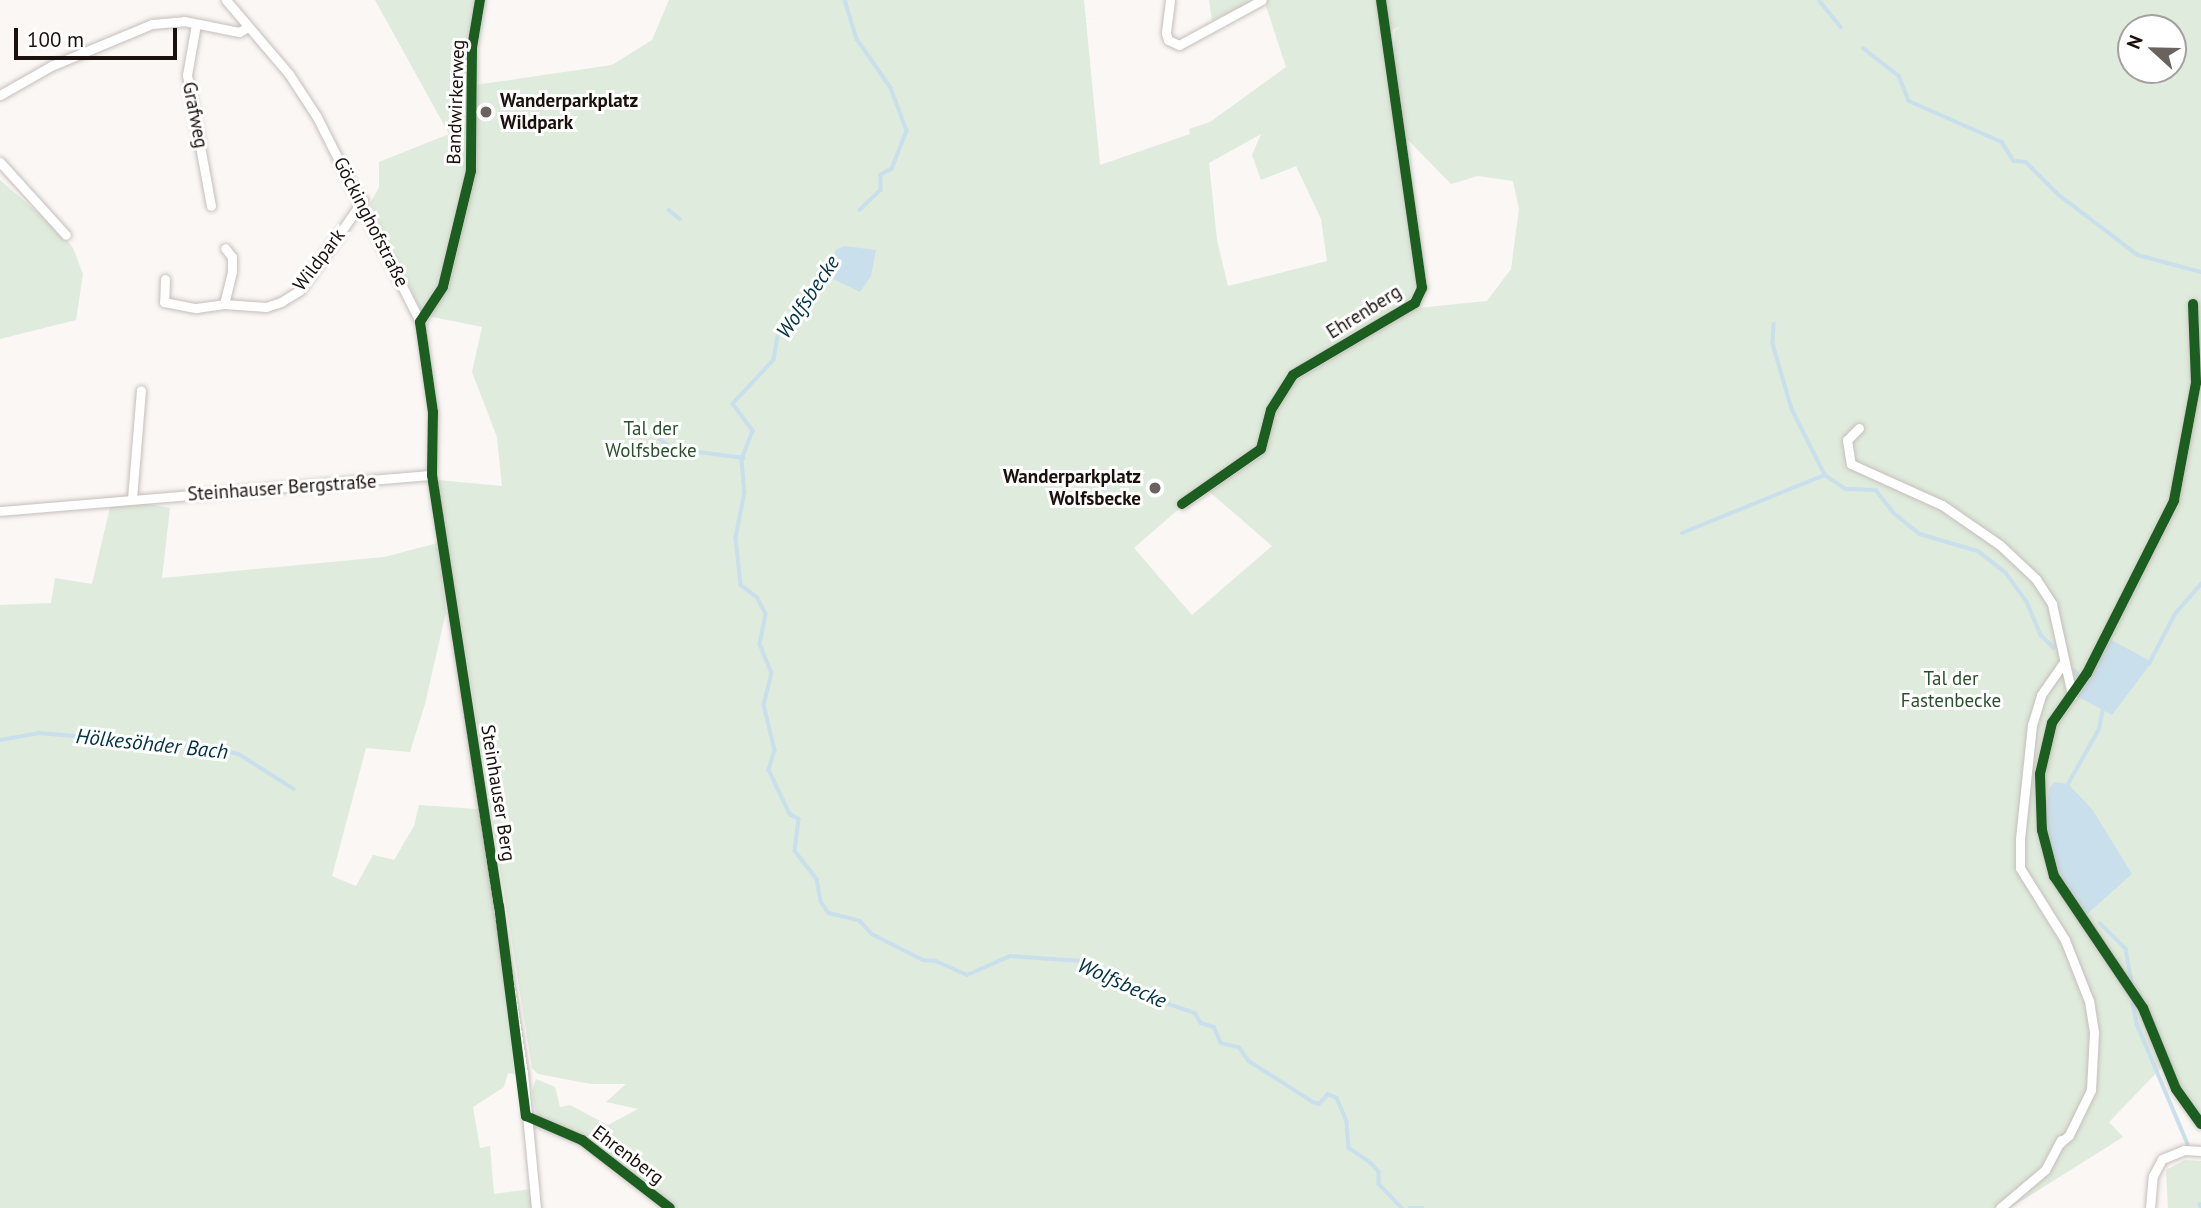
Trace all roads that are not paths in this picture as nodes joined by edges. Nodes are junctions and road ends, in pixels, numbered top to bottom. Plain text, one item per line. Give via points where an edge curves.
1 (226, 0) edge
2 (480, 0) edge
3 (1170, 0) edge
4 (1262, 0) edge
5 (1381, 0) edge
6 (196, 24) junction
7 (248, 27) junction
8 (0, 95) edge
9 (0, 162) edge
10 (363, 200) junction
11 (211, 206) dead end
12 (66, 235) dead end
13 (225, 248) dead end
14 (165, 279) dead end
15 (224, 304) junction
16 (2193, 304) dead end
17 (420, 322) junction
18 (141, 390) dead end
19 (1859, 428) dead end
20 (432, 475) junction
21 (132, 499) junction
22 (1182, 504) dead end
23 (0, 511) edge
24 (2063, 664) junction
25 (2072, 695) junction
26 (526, 1116) junction
27 (2201, 1124) edge
28 (2201, 1152) edge
29 (536, 1208) edge
30 (670, 1208) edge
31 (2000, 1208) edge
32 (2150, 1208) edge

1 - 7 street, Göckinghofstraße
2 - 17 street, Bandwirkerweg via 472,48 471,172 443,287
3 - 4 street via 1166,33 1168,40 1179,45
5 - 22 street, Ehrenberg via 1422,288 1415,303 1293,375 1271,410 1261,449
6 - 7 street via 239,32
6 - 8 street via 152,24 51,66
6 - 11 street, Grafweg via 187,75
7 - 10 street, Göckinghofstraße via 289,74
9 - 12 street
10 - 15 street, Wildpark via 300,290 266,307
10 - 17 street, Göckinghofstraße
13 - 15 street via 232,257 232,271
14 - 15 street, Wildpark via 164,302 196,308
16 - 25 street via 2196,383 2174,501
17 - 20 street, Göckinghofstraße via 433,412
18 - 21 street
19 - 24 street via 1846,440 1852,464 1942,505 2000,545 2036,579 2052,604
20 - 21 street, Steinhauser Bergstraße
20 - 26 street, Steinhauser Berg via 499,906
21 - 23 street, Steinhauser Bergstraße
24 - 25 street
24 - 31 street via 2041,695 2032,725 2020,868 2065,940 2081,976 2094,1032 2091,1090 2076,1124 2045,1170
25 - 27 street via 2053,723 2040,774 2049,860 2074,911 2143,1008 2176,1089
26 - 29 street
26 - 30 street, Ehrenberg via 582,1140
28 - 32 street via 2184,1150 2162,1159 2153,1176

